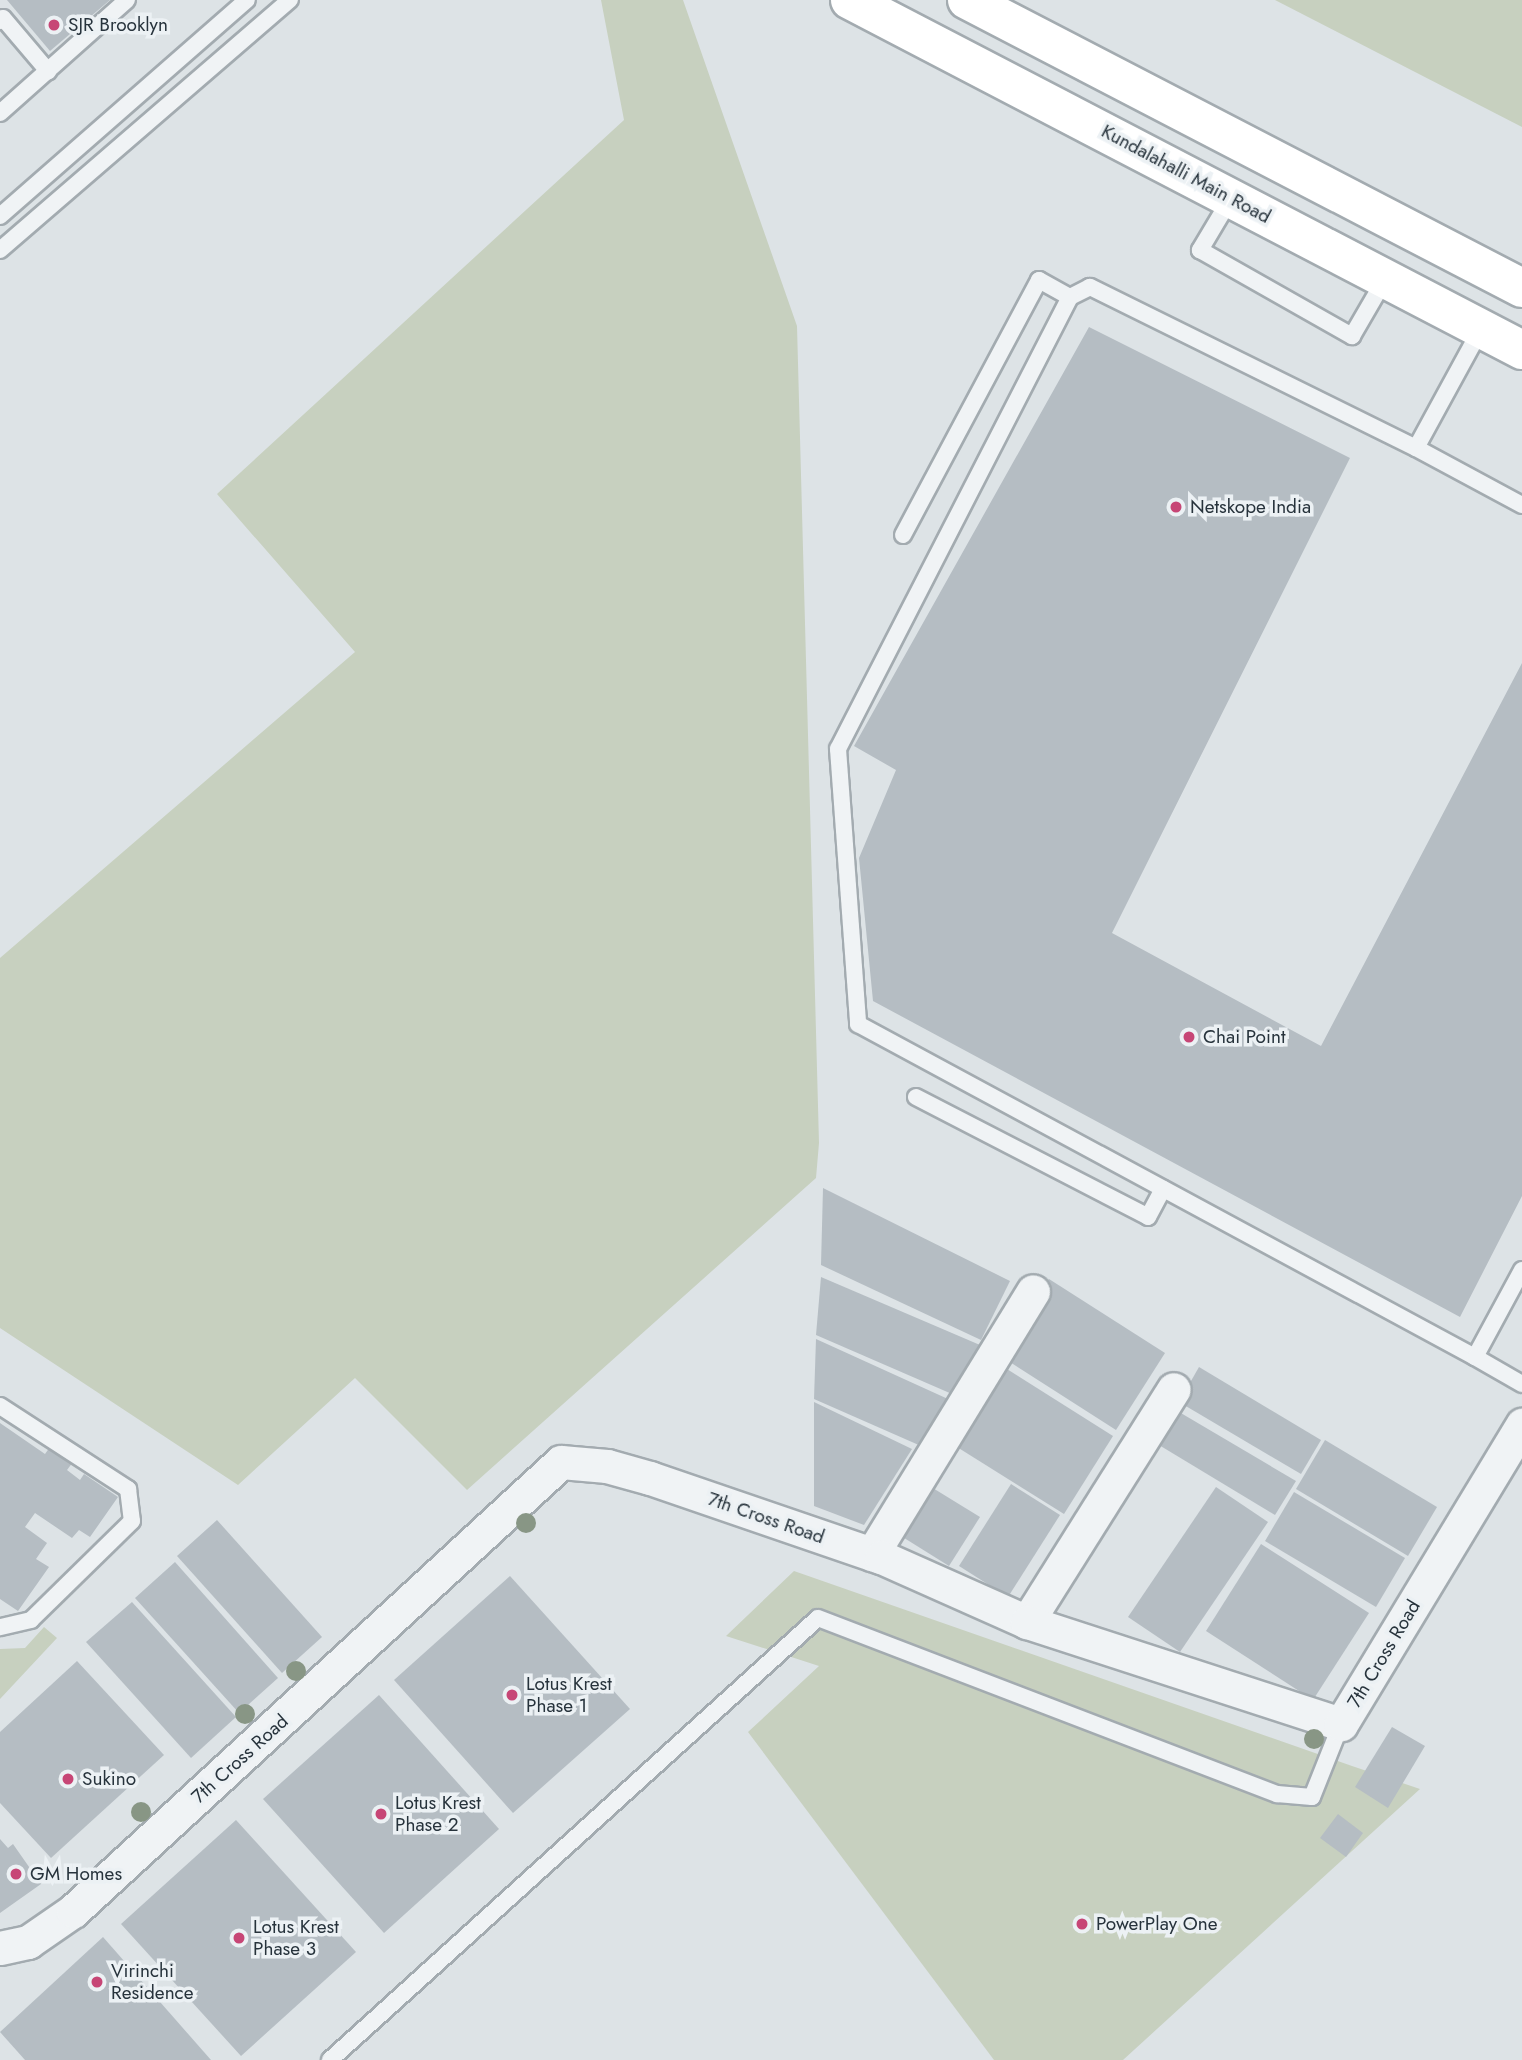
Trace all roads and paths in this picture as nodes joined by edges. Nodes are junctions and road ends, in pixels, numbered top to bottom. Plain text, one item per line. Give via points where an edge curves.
1 (127, 0) edge
2 (247, 0) edge
3 (290, 0) edge
4 (849, 0) edge
5 (967, 0) edge
6 (0, 21) edge
7 (48, 71) junction
8 (0, 113) edge
9 (1231, 198) junction
10 (0, 216) edge
11 (0, 250) edge
12 (1385, 279) junction
13 (1522, 288) edge
14 (1070, 297) junction
15 (1481, 329) junction
16 (1522, 350) edge
17 (1416, 447) junction
18 (1522, 505) edge
19 (903, 535) dead end
20 (916, 1097) dead end
21 (1163, 1189) junction
22 (1520, 1279) edge
23 (1033, 1291) dead end
24 (1475, 1357) junction
25 (1522, 1384) edge
26 (1174, 1389) dead end
27 (0, 1406) edge
28 (1522, 1425) edge
29 (872, 1554) junction
30 (1027, 1622) junction
31 (0, 1627) edge
32 (1341, 1724) junction
33 (0, 1948) edge
34 (330, 2060) edge

1 - 7 lane
2 - 10 lane
3 - 11 lane
4 - 9 main road, Kundalahalli Main Road
5 - 13 main road
6 - 7 lane via 3,19
7 - 8 lane
9 - 12 main road, Kundalahalli Main Road
9 - 12 lane via 1200,250 1352,336
12 - 15 main road, Kundalahalli Main Road
14 - 17 lane via 1090,287
14 - 19 lane via 1039,281
14 - 21 lane via 838,749 858,1024
15 - 16 main road, Kundalahalli Main Road
15 - 17 lane
17 - 18 lane
20 - 21 lane via 1148,1217
21 - 24 lane
22 - 24 lane
23 - 29 street
24 - 25 lane
26 - 30 street
27 - 31 lane via 128,1489 132,1521 31,1620
28 - 32 street, 7th Cross Road
29 - 30 street, 7th Cross Road
29 - 33 street, 7th Cross Road via 607,1465 562,1462 73,1911 29,1942
30 - 32 street, 7th Cross Road
32 - 34 lane via 1312,1797 1277,1794 818,1618

